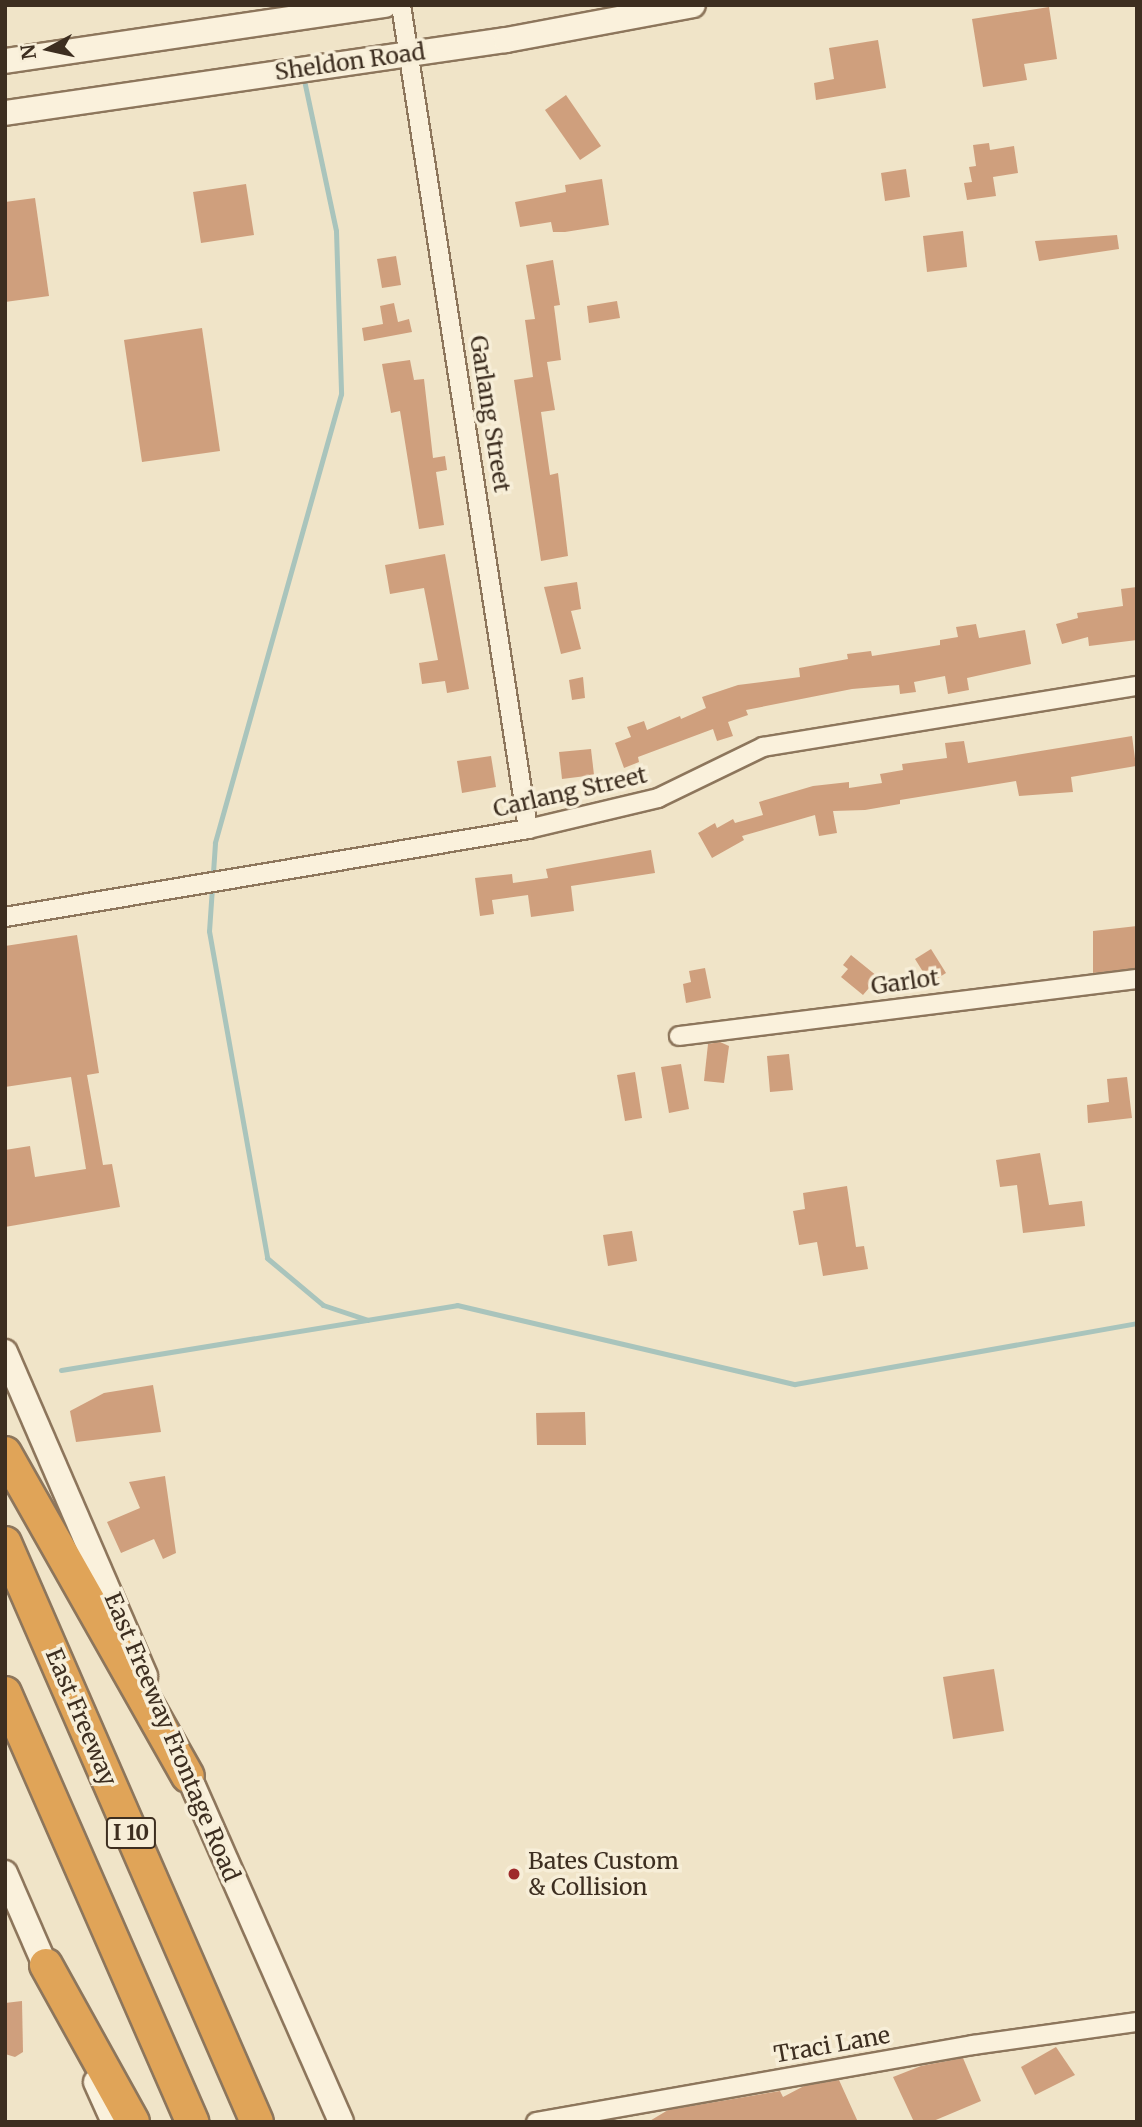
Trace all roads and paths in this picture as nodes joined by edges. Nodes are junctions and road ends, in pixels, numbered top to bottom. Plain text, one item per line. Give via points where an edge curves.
1 (384, 5) edge
2 (401, 5) edge
3 (693, 5) edge
4 (410, 53) junction
5 (5, 61) edge
6 (5, 113) edge
7 (1137, 686) edge
8 (528, 830) junction
9 (5, 917) edge
10 (1137, 979) edge
11 (679, 1036) dead end
12 (5, 1352) edge
13 (5, 1453) edge
14 (5, 1544) edge
15 (5, 1693) edge
16 (188, 1776) junction
17 (5, 1873) edge
18 (46, 1965) junction
19 (1137, 2022) edge
20 (114, 2122) edge
21 (133, 2122) edge
22 (192, 2122) edge
23 (257, 2122) edge
24 (341, 2122) edge
25 (536, 2122) edge

1 - 5 main road
2 - 4 street, Garlang Street
3 - 4 main road, Sheldon Road
4 - 6 main road, Sheldon Road
4 - 8 street, Garlang Street
7 - 8 street, Carlang Street via 764,747 657,798
8 - 9 street, Carlang Street
10 - 11 street, Garlot
12 - 16 main road, East Freeway Frontage Road
13 - 16 highway
14 - 23 highway, East Freeway / I 10
15 - 22 highway, I 10
16 - 24 main road, East Freeway Frontage Road
17 - 18 main road
18 - 20 main road
18 - 21 highway
19 - 25 street, Traci Lane via 973,2045

